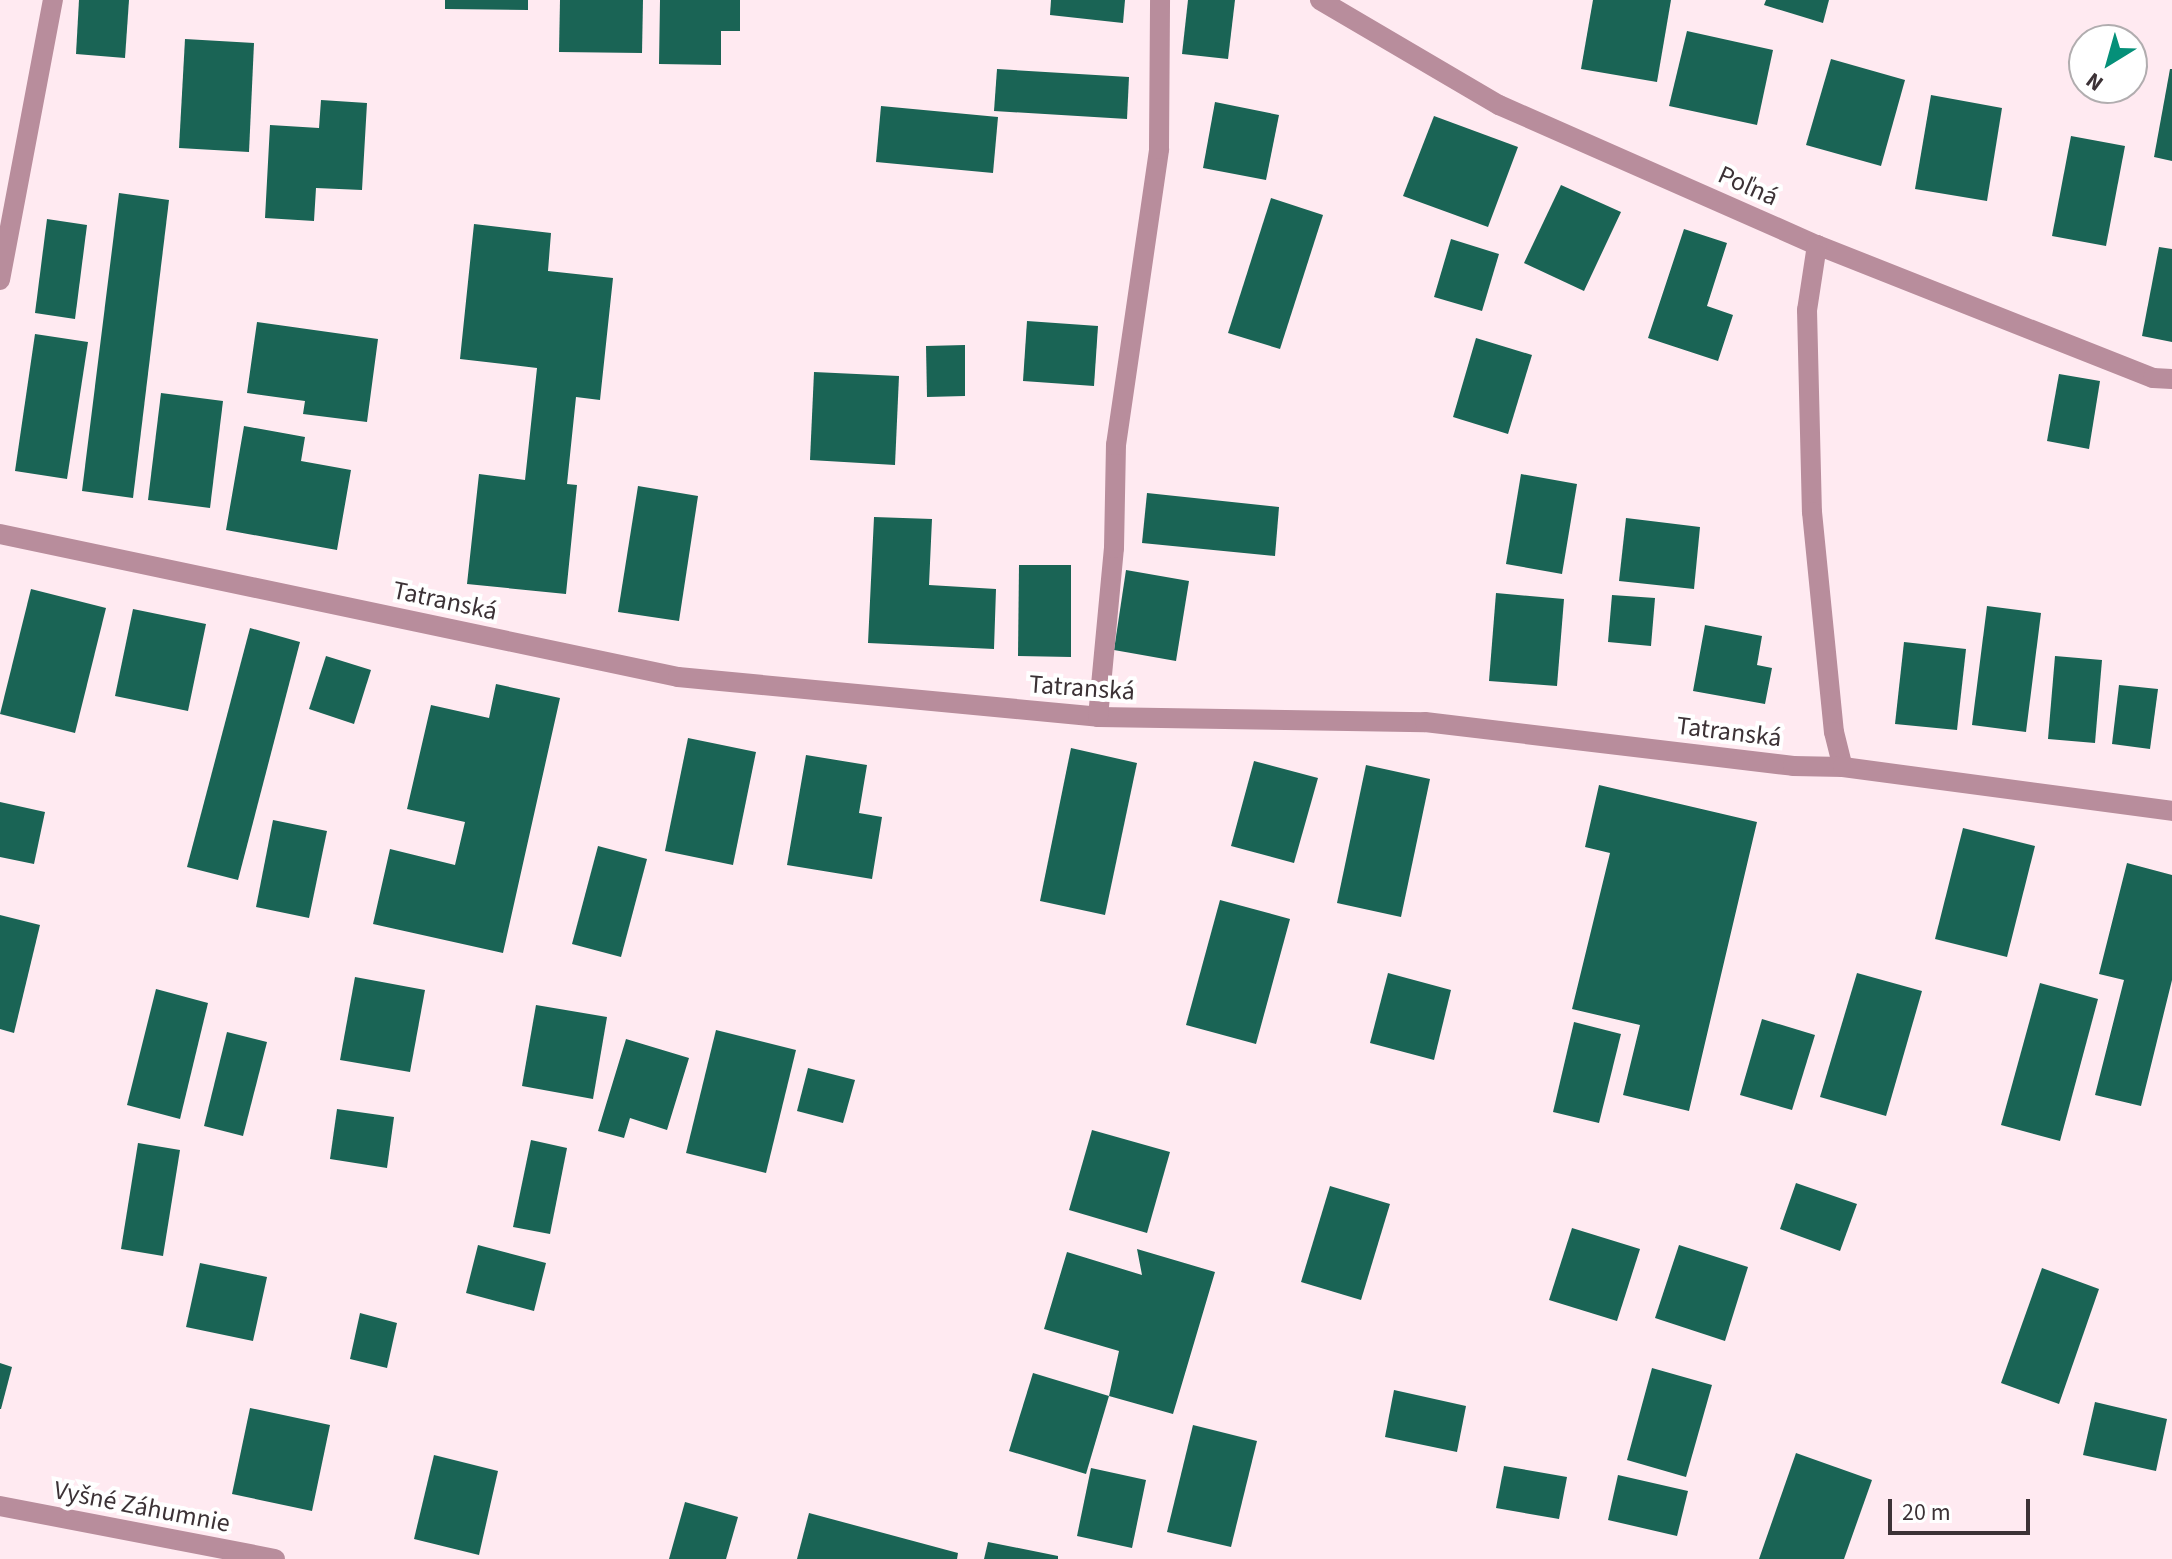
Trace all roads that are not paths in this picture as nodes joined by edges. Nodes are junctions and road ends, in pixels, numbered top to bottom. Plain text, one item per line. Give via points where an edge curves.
1 (53, 0) edge
2 (1160, 0) edge
3 (1320, 0) edge
4 (1817, 245) junction
5 (0, 280) edge
6 (2172, 379) edge
7 (0, 534) edge
8 (1098, 717) junction
9 (1843, 767) junction
10 (2172, 811) edge
11 (0, 1506) edge
12 (275, 1559) edge

1 - 5 street
2 - 8 street via 1159,149 1116,445 1114,548
3 - 4 street, Poľná via 1499,105
4 - 6 street, Poľná via 2153,378
4 - 9 street via 1807,310 1812,512 1834,732
7 - 8 street, Tatranská via 678,677
8 - 9 street, Tatranská via 1425,722 1793,766
9 - 10 street, Tatranská
11 - 12 street, Vyšné Záhumnie

